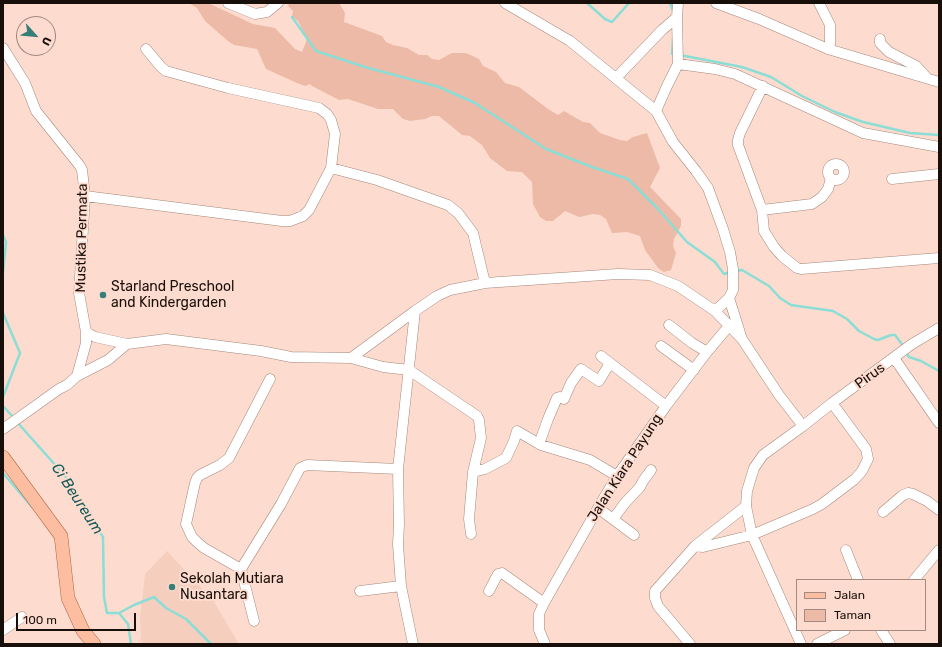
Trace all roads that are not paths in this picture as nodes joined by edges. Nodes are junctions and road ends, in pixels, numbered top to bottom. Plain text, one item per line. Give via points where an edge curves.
1 (228, 3) edge
2 (278, 3) edge
3 (505, 3) edge
4 (678, 3) edge
5 (716, 3) edge
6 (819, 3) edge
7 (677, 17) junction
8 (880, 39) dead end
9 (3, 48) edge
10 (828, 48) junction
11 (146, 49) dead end
12 (678, 64) junction
13 (616, 78) junction
14 (927, 78) junction
15 (939, 82) edge
16 (763, 86) junction
17 (656, 111) junction
18 (939, 147) edge
19 (331, 168) junction
20 (939, 174) edge
21 (831, 178) dead end
22 (892, 179) dead end
23 (84, 196) junction
24 (762, 210) junction
25 (939, 258) edge
26 (485, 283) junction
27 (731, 294) junction
28 (415, 311) junction
29 (715, 311) junction
30 (669, 325) dead end
31 (729, 326) junction
32 (939, 328) edge
33 (86, 332) junction
34 (742, 339) junction
35 (127, 344) junction
36 (661, 346) dead end
37 (707, 352) junction
38 (601, 356) dead end
39 (351, 358) junction
40 (894, 358) junction
41 (610, 363) junction
42 (409, 370) junction
43 (694, 370) junction
44 (77, 376) junction
45 (270, 379) dead end
46 (832, 403) junction
47 (666, 406) junction
48 (938, 418) edge
49 (804, 426) junction
50 (4, 432) edge
51 (539, 444) junction
52 (3, 456) edge
53 (398, 469) junction
54 (651, 470) dead end
55 (473, 472) junction
56 (617, 476) junction
57 (746, 506) junction
58 (598, 508) junction
59 (939, 510) edge
60 (883, 512) dead end
61 (613, 519) junction
62 (471, 534) dead end
63 (634, 535) dead end
64 (752, 535) junction
65 (695, 546) junction
66 (846, 550) dead end
67 (939, 550) edge
68 (241, 569) junction
69 (858, 579) edge
70 (915, 579) edge
71 (402, 586) junction
72 (360, 591) dead end
73 (489, 591) dead end
74 (544, 602) junction
75 (22, 617) dead end
76 (254, 621) dead end
77 (3, 630) edge
78 (796, 631) edge
79 (796, 631) edge
80 (843, 631) edge
81 (881, 631) edge
82 (94, 644) edge
83 (413, 644) edge
84 (545, 644) edge
85 (690, 644) edge
86 (802, 644) edge
87 (816, 644) edge
88 (890, 644) edge

1 - 2 street via 255,14 267,12
3 - 13 street via 570,41
4 - 7 street
5 - 10 street
6 - 10 street via 830,25
7 - 12 street
7 - 13 street
8 - 14 street via 880,43 889,52 916,66
9 - 23 street, Mustika Permata via 25,83 36,111 80,166
10 - 14 street
11 - 19 street via 161,68 166,70 228,88 319,108 331,120 335,134
12 - 16 street via 735,74
12 - 17 street
13 - 17 street
14 - 15 street
16 - 18 street via 863,133
16 - 24 street via 738,140
17 - 27 street via 673,142 708,188 730,252
19 - 23 street via 309,210 303,216 282,221
19 - 26 street via 377,180 448,205 458,213 473,233
20 - 22 street
21 - 24 street via 828,189 812,204
23 - 33 street, Mustika Permata via 80,294
24 - 25 street via 766,235 782,256 801,270
26 - 28 street via 450,290
26 - 29 street via 618,274 650,275 678,286
27 - 29 street
27 - 34 street
28 - 39 street
28 - 42 street
29 - 31 street
30 - 37 street
31 - 34 street
31 - 37 street, Jalan Kiara Payung
32 - 40 street, Pirus
33 - 35 street
33 - 44 street, Mustika Permata via 86,343
34 - 49 street via 779,395
35 - 39 street via 166,339 291,357
35 - 44 street via 108,360
36 - 43 street
37 - 43 street, Jalan Kiara Payung
38 - 41 street
39 - 42 street via 383,367
40 - 46 street, Pirus
40 - 48 street
41 - 47 street
41 - 51 street via 598,381 581,369 564,399 557,398
42 - 53 street
42 - 55 street via 477,416 481,438
43 - 47 street, Jalan Kiara Payung
44 - 50 street
45 - 68 street via 229,458 197,478 186,524 198,543
46 - 49 street, Pirus
46 - 64 street via 866,449 866,463 855,480 822,504
47 - 56 street, Jalan Kiara Payung
49 - 57 street, Pirus via 763,455 750,482
51 - 55 street via 517,431 506,458
51 - 56 street via 590,460
52 - 82 main road via 61,536 68,598 83,631
53 - 68 street via 307,466 300,468
53 - 71 street via 398,544
54 - 61 street
55 - 62 street via 469,519
56 - 58 street, Jalan Kiara Payung
57 - 64 street, Pirus
57 - 65 street
58 - 61 street
58 - 74 street, Jalan Kiara Payung
59 - 60 street via 927,501 908,493
61 - 63 street
64 - 65 street
64 - 78 street, Pirus
65 - 85 street via 654,595 658,606
66 - 69 street
67 - 70 street
68 - 76 street
71 - 72 street
71 - 83 street
73 - 74 street via 498,574 502,573
74 - 84 street, Jalan Kiara Payung via 539,614 539,630
75 - 77 street
79 - 86 street, Pirus
80 - 87 street
81 - 88 street

